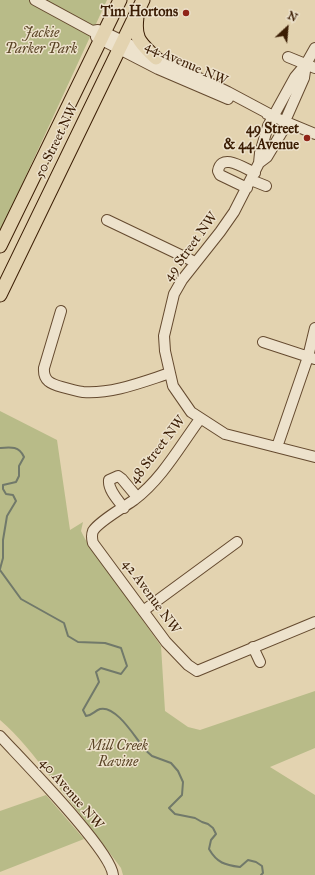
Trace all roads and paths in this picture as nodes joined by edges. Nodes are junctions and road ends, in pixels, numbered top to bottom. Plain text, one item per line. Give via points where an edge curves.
1 (35, 0) edge
2 (120, 0) edge
3 (141, 4) edge
4 (99, 34) junction
5 (121, 45) junction
6 (315, 48) edge
7 (288, 57) dead end
8 (156, 58) junction
9 (310, 66) edge
10 (273, 116) junction
11 (285, 121) junction
12 (315, 134) edge
13 (259, 163) junction
14 (251, 180) junction
15 (266, 186) dead end
16 (107, 220) dead end
17 (0, 246) edge
18 (195, 262) junction
19 (0, 295) edge
20 (61, 311) dead end
21 (315, 328) edge
22 (263, 342) dead end
23 (312, 358) edge
24 (170, 373) junction
25 (200, 419) junction
26 (277, 447) junction
27 (315, 456) edge
28 (137, 498) junction
29 (124, 508) junction
30 (92, 532) joint
31 (236, 542) dead end
32 (144, 611) junction
33 (315, 622) edge
34 (253, 647) junction
35 (260, 662) dead end
36 (0, 736) edge
37 (113, 875) edge

1 - 4 street, 44 Avenue NW
2 - 4 main road, 50 Street NW
3 - 5 main road, 50 Street NW
3 - 8 main road via 136,24 137,36 142,45
4 - 5 street, 44 Avenue NW
4 - 17 main road, 50 Street NW
5 - 8 street, 44 Avenue NW
5 - 10 street, 44 Avenue NW via 158,69
5 - 19 main road, 50 Street NW
6 - 9 street
7 - 9 street
8 - 10 street, 44 Avenue NW
9 - 10 street, 49 Street NW via 295,77
9 - 11 street, 49 Street NW
10 - 11 street, 44 Avenue NW
10 - 13 street, 49 Street NW
11 - 12 street, 44 Avenue NW
11 - 13 street, 49 Street NW via 282,132 267,157
13 - 14 street, 49 Street NW
14 - 15 street
14 - 18 street, 49 Street NW via 234,212
16 - 18 street
18 - 24 street, 49 Street NW via 174,294 164,336
20 - 24 street via 44,368 43,376 47,380 83,392 103,391 124,388
21 - 23 street
22 - 23 street
23 - 26 street
24 - 25 street, 49 Street NW via 173,386 181,399
25 - 26 street, 49 Street NW via 225,434
25 - 28 street, 48 Street NW via 158,476
26 - 27 street, 49 Street NW
28 - 29 street, 48 Street NW
28 - 29 street, 48 Street NW via 118,476 109,480 110,488
29 - 30 street, 48 Street NW via 98,524
30 - 32 street, 42 Avenue NW via 93,543
31 - 32 street
32 - 34 street, 42 Avenue NW via 166,642 188,665 198,671
33 - 34 street
34 - 35 street
36 - 37 street, 40 Avenue NW via 86,832 109,864

